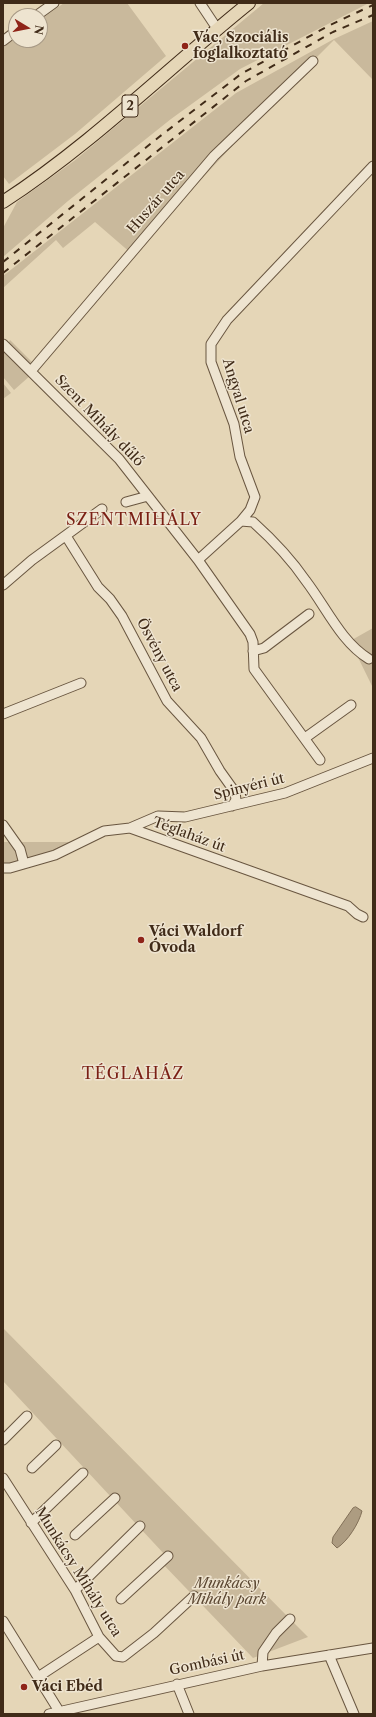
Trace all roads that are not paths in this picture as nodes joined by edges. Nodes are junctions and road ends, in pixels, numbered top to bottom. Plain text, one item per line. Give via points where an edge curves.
1 (200, 3) edge
2 (249, 3) edge
3 (218, 30) junction
4 (313, 61) dead end
5 (373, 166) edge
6 (3, 202) edge
7 (3, 344) edge
8 (31, 371) junction
9 (148, 496) junction
10 (126, 502) dead end
11 (102, 509) dead end
12 (240, 521) junction
13 (66, 536) junction
14 (198, 560) junction
15 (3, 585) edge
16 (309, 614) dead end
17 (253, 651) junction
18 (369, 659) dead end
19 (81, 683) dead end
20 (351, 704) dead end
21 (3, 714) edge
22 (305, 738) junction
23 (373, 758) edge
24 (320, 760) dead end
25 (232, 806) junction
26 (3, 825) edge
27 (130, 828) junction
28 (24, 864) junction
29 (3, 868) edge
30 (363, 917) dead end
31 (27, 1416) dead end
32 (3, 1440) edge
33 (56, 1445) dead end
34 (32, 1468) dead end
35 (83, 1472) dead end
36 (3, 1478) edge
37 (115, 1498) dead end
38 (31, 1523) junction
39 (140, 1526) dead end
40 (75, 1535) dead end
41 (168, 1556) dead end
42 (75, 1590) junction
43 (194, 1596) dead end
44 (121, 1599) dead end
45 (290, 1619) dead end
46 (3, 1621) edge
47 (99, 1637) junction
48 (373, 1648) edge
49 (329, 1655) junction
50 (262, 1666) junction
51 (38, 1677) junction
52 (177, 1684) junction
53 (58, 1711) junction
54 (351, 1713) edge
55 (49, 1714) edge
56 (189, 1714) edge

1 - 3 street
2 - 3 main road, 2
3 - 6 main road, 2 via 135,102
4 - 8 street, Huszár utca via 214,156
5 - 12 street, Angyal utca via 246,298 211,344 211,362 234,424 240,457 255,497 250,510
7 - 8 street, Szent Mihály dűlő
8 - 9 street, Szent Mihály dűlő via 120,459
9 - 10 street
9 - 14 street, Szent Mihály dűlő
11 - 13 street
12 - 14 street
12 - 18 street via 253,522 274,540 353,647
13 - 15 street
13 - 25 street, Ösvény utca via 98,587 122,616 167,701 201,738 235,792 236,800
14 - 17 street, Szent Mihály dűlő via 250,634
16 - 17 street via 264,648
17 - 22 street, Szent Mihály dűlő via 254,669
19 - 21 street
20 - 22 street
22 - 24 street, Szent Mihály dűlő
23 - 25 street, Spinyéri út via 285,793
25 - 27 street, Spinyéri út via 185,817 158,816
26 - 28 street via 20,849
27 - 28 street, Téglaház út via 104,831 55,855
27 - 30 street, Téglaház út via 348,906
28 - 29 street, Téglaház út
31 - 32 street
33 - 34 street
35 - 38 street
36 - 38 street, Munkácsy Mihály utca
37 - 40 street
38 - 42 street, Munkácsy Mihály utca
39 - 42 street
41 - 44 street
42 - 47 street, Munkácsy Mihály utca
43 - 47 street, Munkácsy Mihály utca via 143,1643 123,1657 116,1656
45 - 50 street via 263,1652
46 - 51 street
47 - 51 street
48 - 49 street, Gombási út
49 - 50 street, Gombási út
49 - 54 street
50 - 52 street, Gombási út
51 - 53 street
52 - 53 street, Gombási út
52 - 56 street
53 - 55 street, Gombási út

